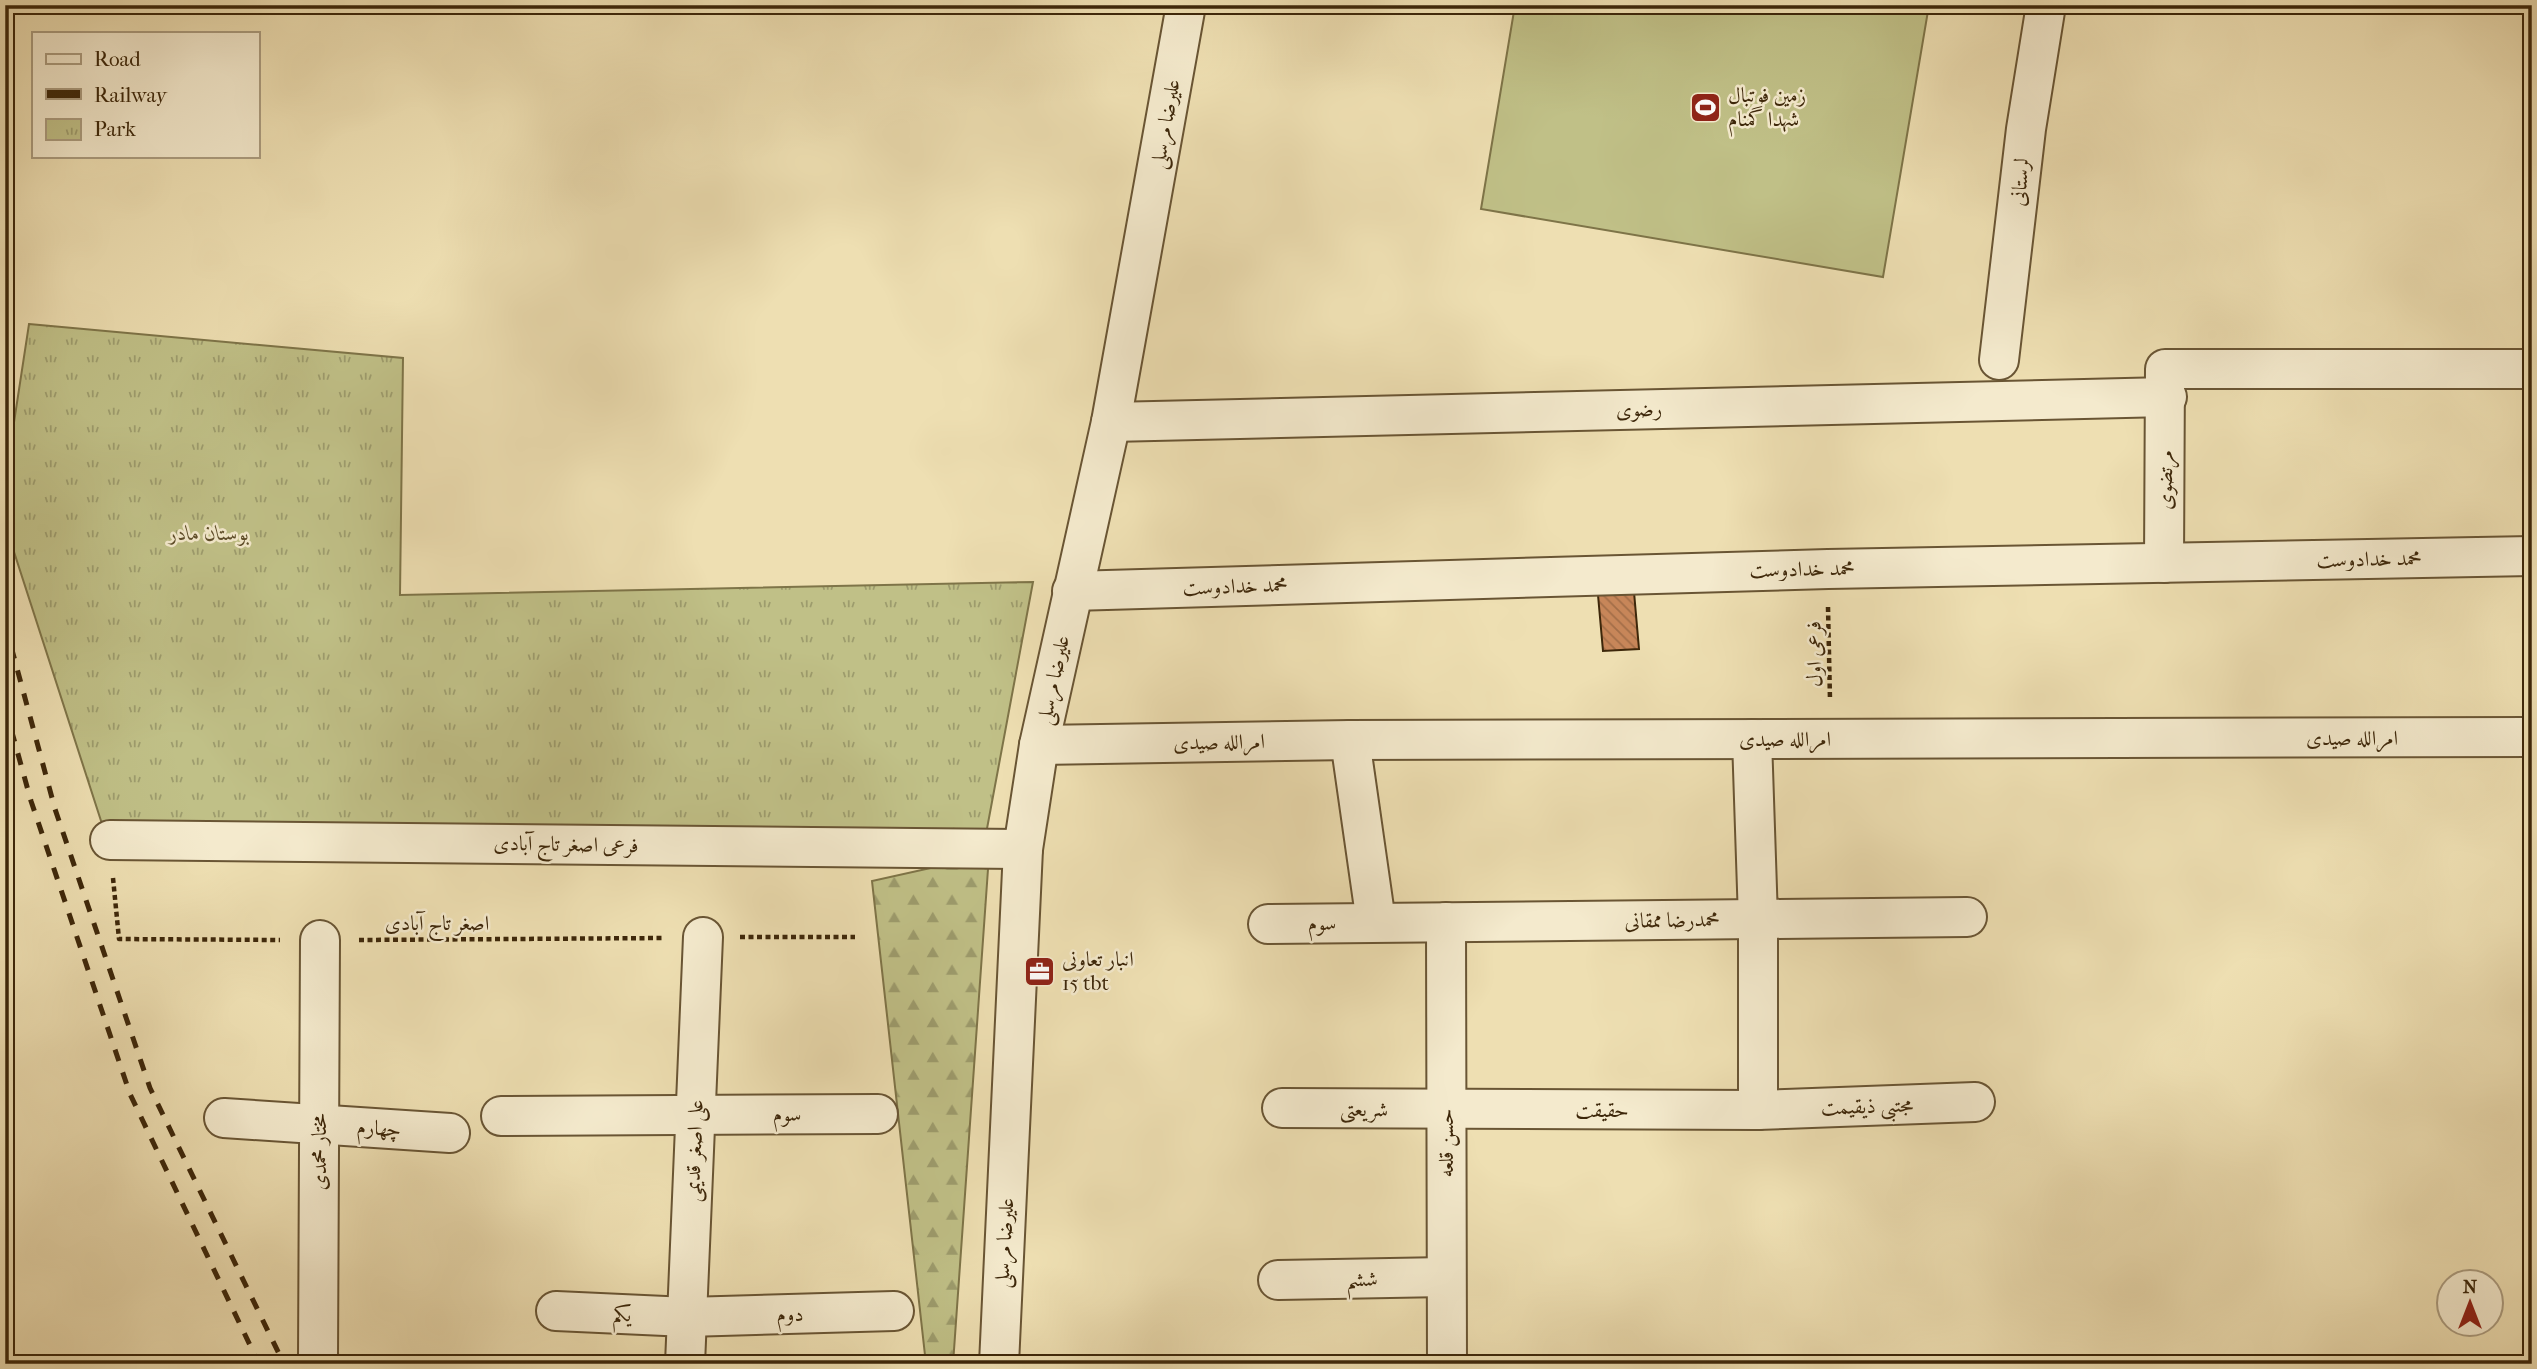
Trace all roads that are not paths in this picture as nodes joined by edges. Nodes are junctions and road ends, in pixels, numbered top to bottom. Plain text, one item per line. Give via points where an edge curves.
1 (1186, 5) edge
2 (2046, 5) edge
3 (1999, 360) dead end
4 (2532, 369) edge
5 (2166, 397) junction
6 (1111, 422) junction
7 (2532, 556) edge
8 (2164, 563) junction
9 (1072, 591) junction
10 (2532, 737) edge
11 (1752, 739) junction
12 (1350, 740) junction
13 (1039, 745) junction
14 (110, 840) road end
15 (1023, 849) junction
16 (1967, 917) dead end
17 (1758, 919) junction
18 (1376, 922) junction
19 (1446, 922) junction
20 (1268, 924) dead end
21 (703, 937) road end
22 (320, 940) road end
23 (1975, 1102) dead end
24 (1282, 1108) dead end
25 (1446, 1110) junction
26 (1758, 1110) junction
27 (696, 1114) junction
28 (878, 1114) dead end
29 (501, 1116) dead end
30 (224, 1118) dead end
31 (320, 1124) junction
32 (450, 1132) dead end
33 (1446, 1278) junction
34 (1278, 1280) dead end
35 (556, 1311) dead end
36 (894, 1311) dead end
37 (687, 1317) junction
38 (321, 1364) edge
39 (685, 1364) edge
40 (999, 1364) edge
41 (1447, 1364) edge

1 - 6 street, علیرضا مرسلی
2 - 3 street, لرستانی via 2026,129
4 - 5 street, مرتضوی via 2165,369
5 - 6 street, رضوی
5 - 8 street, مرتضوی
6 - 9 street, علیرضا مرسلی
7 - 8 street, محمد خدادوست
8 - 9 street, محمد خدادوست
9 - 13 street, علیرضا مرسلی
10 - 11 street, امرالله صیدی
11 - 12 street, امرالله صیدی
11 - 17 street
12 - 13 street, امرالله صیدی
12 - 18 street
13 - 15 street, علیرضا مرسلی
14 - 15 street, فرعی اصغر تاج آبادی
15 - 40 street, علیرضا مرسلی
16 - 17 street, محمدرضا ممقانی
17 - 19 street, محمدرضا ممقانی
17 - 26 street
18 - 19 street, محمدرضا ممقانی
18 - 20 street, سوم
19 - 25 street, حسن قلعه
21 - 27 street, علی اصغر قدیمی
22 - 31 street, مختار محمدی
23 - 26 street, مجتبی ذیقیمت
24 - 25 street, شریعتی
25 - 26 street, حقیقت
25 - 33 street, حسن قلعه
27 - 28 street, سوم
27 - 29 street
27 - 37 street, علی اصغر قدیمی
30 - 31 street, چهارم
31 - 32 street, چهارم
31 - 38 street, مختار محمدی
33 - 34 street, ششم
33 - 41 street, حسن قلعه
35 - 37 street, یکم
36 - 37 street, دوم
37 - 39 street, علی اصغر قدیمی

